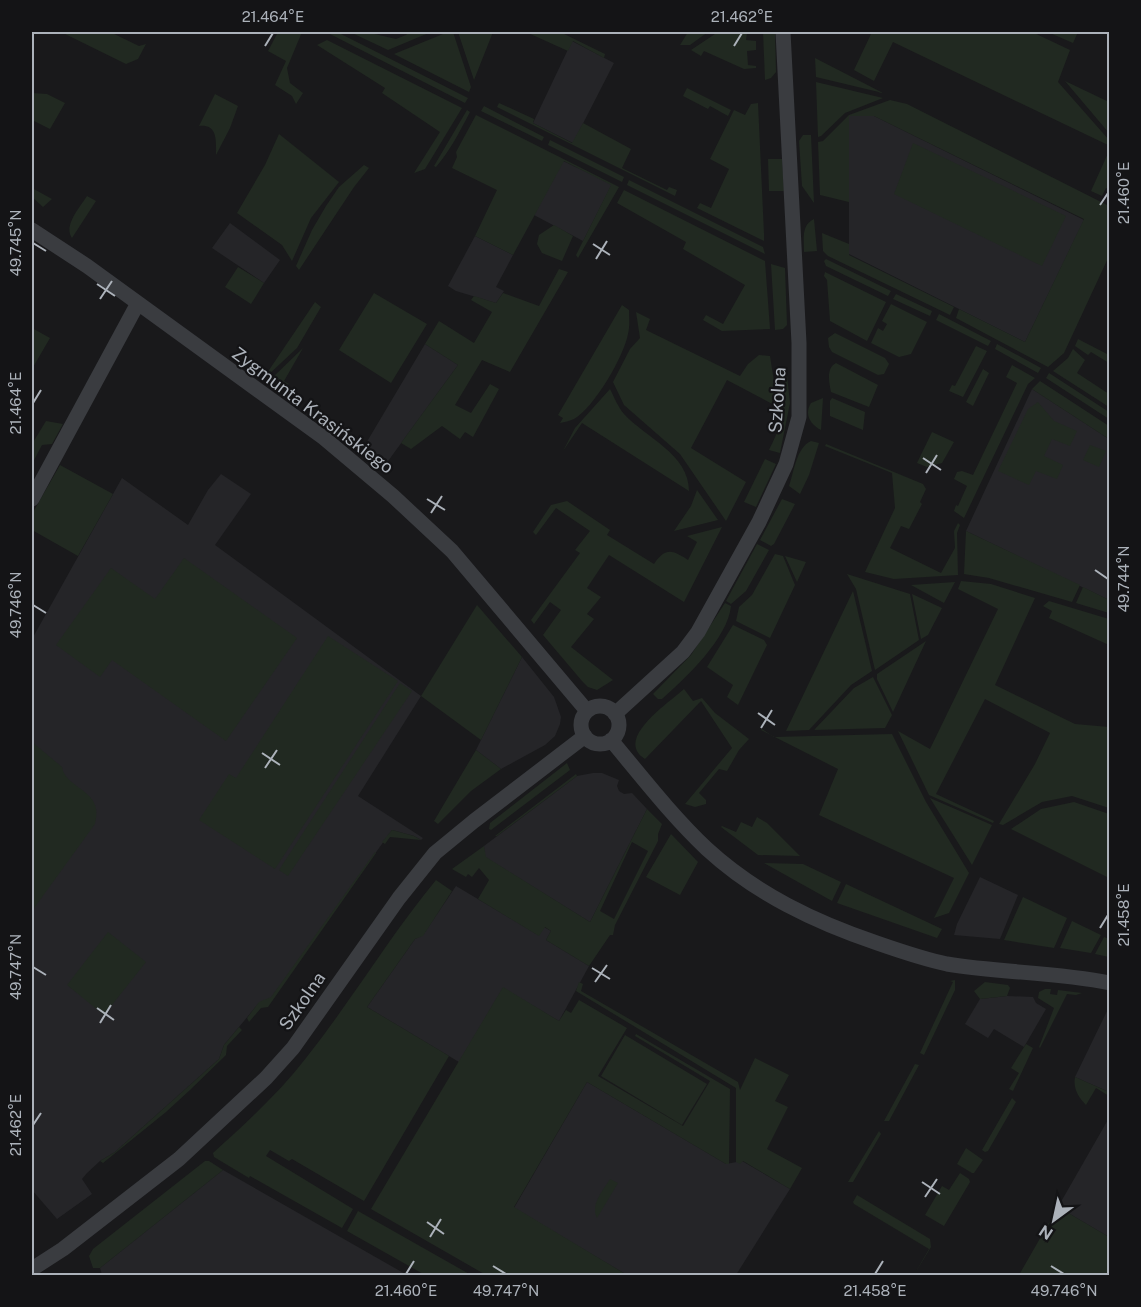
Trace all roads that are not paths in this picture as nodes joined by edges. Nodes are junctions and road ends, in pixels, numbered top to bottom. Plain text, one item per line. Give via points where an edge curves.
1 (783, 32) edge
2 (32, 230) edge
3 (138, 303) junction
4 (32, 499) edge
5 (587, 711) junction
6 (615, 714) junction
7 (585, 736) junction
8 (611, 740) junction
9 (1110, 983) edge
10 (32, 1269) edge

1 - 6 street, Szkolna via 799,343 800,401 794,438 771,500 698,632 671,664
2 - 3 street, Zygmunta Krasińskiego
3 - 4 street
3 - 5 street, Zygmunta Krasińskiego via 324,438 421,521 452,551
5 - 6 street via 598,706
5 - 7 street via 581,723
6 - 8 street via 619,725
7 - 8 street via 594,743
7 - 10 street, Szkolna via 435,853 293,1048 266,1078 179,1159
8 - 9 street via 706,848 741,878 793,909 850,934 937,962

